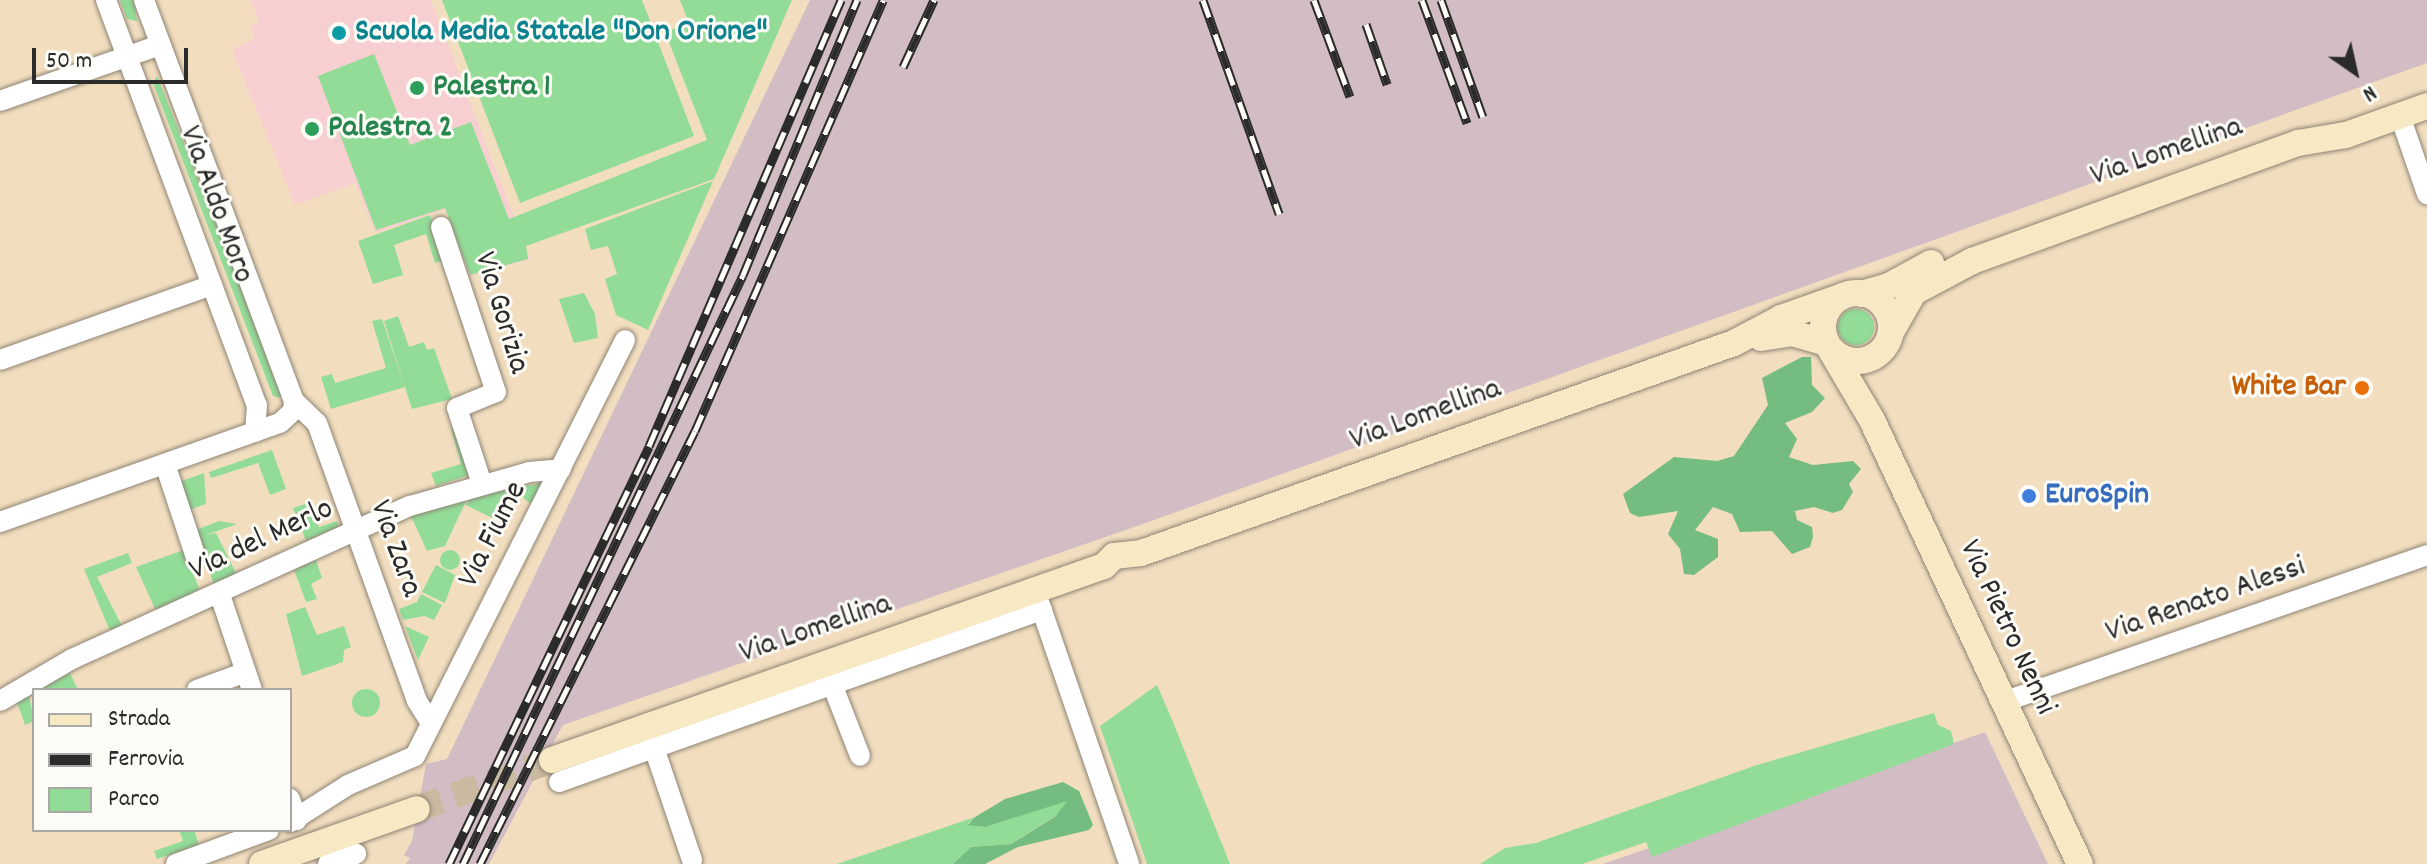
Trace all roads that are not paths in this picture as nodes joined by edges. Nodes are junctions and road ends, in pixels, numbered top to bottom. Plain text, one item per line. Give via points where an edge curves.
1 (106, 0) edge
2 (144, 0) edge
3 (160, 45) junction
4 (127, 56) junction
5 (2427, 89) edge
6 (0, 101) edge
7 (2427, 106) edge
8 (2400, 116) junction
9 (2298, 143) junction
10 (2427, 194) edge
11 (441, 227) dead end
12 (2058, 227) junction
13 (212, 285) junction
14 (1852, 295) junction
15 (625, 340) dead end
16 (1886, 341) junction
17 (1734, 343) junction
18 (1828, 346) junction
19 (0, 360) edge
20 (294, 401) junction
21 (1872, 420) junction
22 (255, 432) junction
23 (165, 464) junction
24 (561, 469) junction
25 (482, 484) junction
26 (0, 522) edge
27 (356, 531) junction
28 (2427, 555) edge
29 (196, 558) dead end
30 (220, 595) junction
31 (1038, 600) junction
32 (249, 681) edge
33 (832, 684) junction
34 (209, 688) edge
35 (0, 701) edge
36 (2003, 702) junction
37 (431, 723) junction
38 (654, 748) junction
39 (860, 756) dead end
40 (555, 771) joint
41 (417, 809) tunnel mouth
42 (294, 821) edge
43 (264, 832) edge
44 (356, 854) dead end
45 (692, 860) dead end
46 (176, 864) edge
47 (262, 864) edge
48 (328, 864) edge
49 (1129, 864) edge
50 (2080, 864) edge

1 - 4 street, Via Aldo Moro
2 - 3 street, Via Aldo Moro
3 - 4 street
3 - 20 street, Via Aldo Moro
4 - 6 street
4 - 13 street, Via Aldo Moro
5 - 9 main road, Via Lomellina via 2341,119
7 - 8 main road, Via Lomellina
8 - 9 main road, Via Lomellina via 2346,135
8 - 10 street
9 - 12 main road, Via Lomellina
11 - 25 street, Via Gorizia via 496,392 457,408
12 - 14 main road, Via Lomellina via 1941,258 1889,286
12 - 16 main road, Via Lomellina via 1927,284 1902,305
13 - 19 street
13 - 22 street, Via Aldo Moro via 257,405
14 - 16 main road via 1884,307
14 - 17 main road, Via Lomellina via 1781,318
14 - 18 main road via 1827,311
15 - 24 street, Via Fiume
16 - 18 main road, Via Lomellina via 1861,361
16 - 21 main road
17 - 18 main road, Via Lomellina via 1792,333
17 - 31 main road, Via Lomellina via 1141,553 1119,568 1104,566
18 - 21 main road, Via Pietro Nenni
20 - 22 street via 288,418
20 - 27 street, Via Zara via 317,423
21 - 36 main road, Via Pietro Nenni
22 - 23 street
23 - 26 street
23 - 29 street
24 - 25 street, Via del Merlo
24 - 37 street, Via Fiume
25 - 27 street, Via del Merlo via 410,506
27 - 30 street, Via del Merlo
27 - 37 street, Via Zara via 417,701
28 - 36 street, Via Renato Alessi
30 - 32 street
30 - 35 street, Via del Merlo via 72,659
31 - 33 street, Via Lomellina
31 - 40 main road, Via Lomellina
31 - 49 street
32 - 34 street
33 - 38 street, Via Lomellina
33 - 39 street, Via Lomellina
36 - 50 main road, Via Pietro Nenni
37 - 42 street, Via Fiume via 415,756 348,785
38 - 40 street, Via Lomellina
38 - 45 street
41 - 47 main road
43 - 46 street
44 - 48 street

